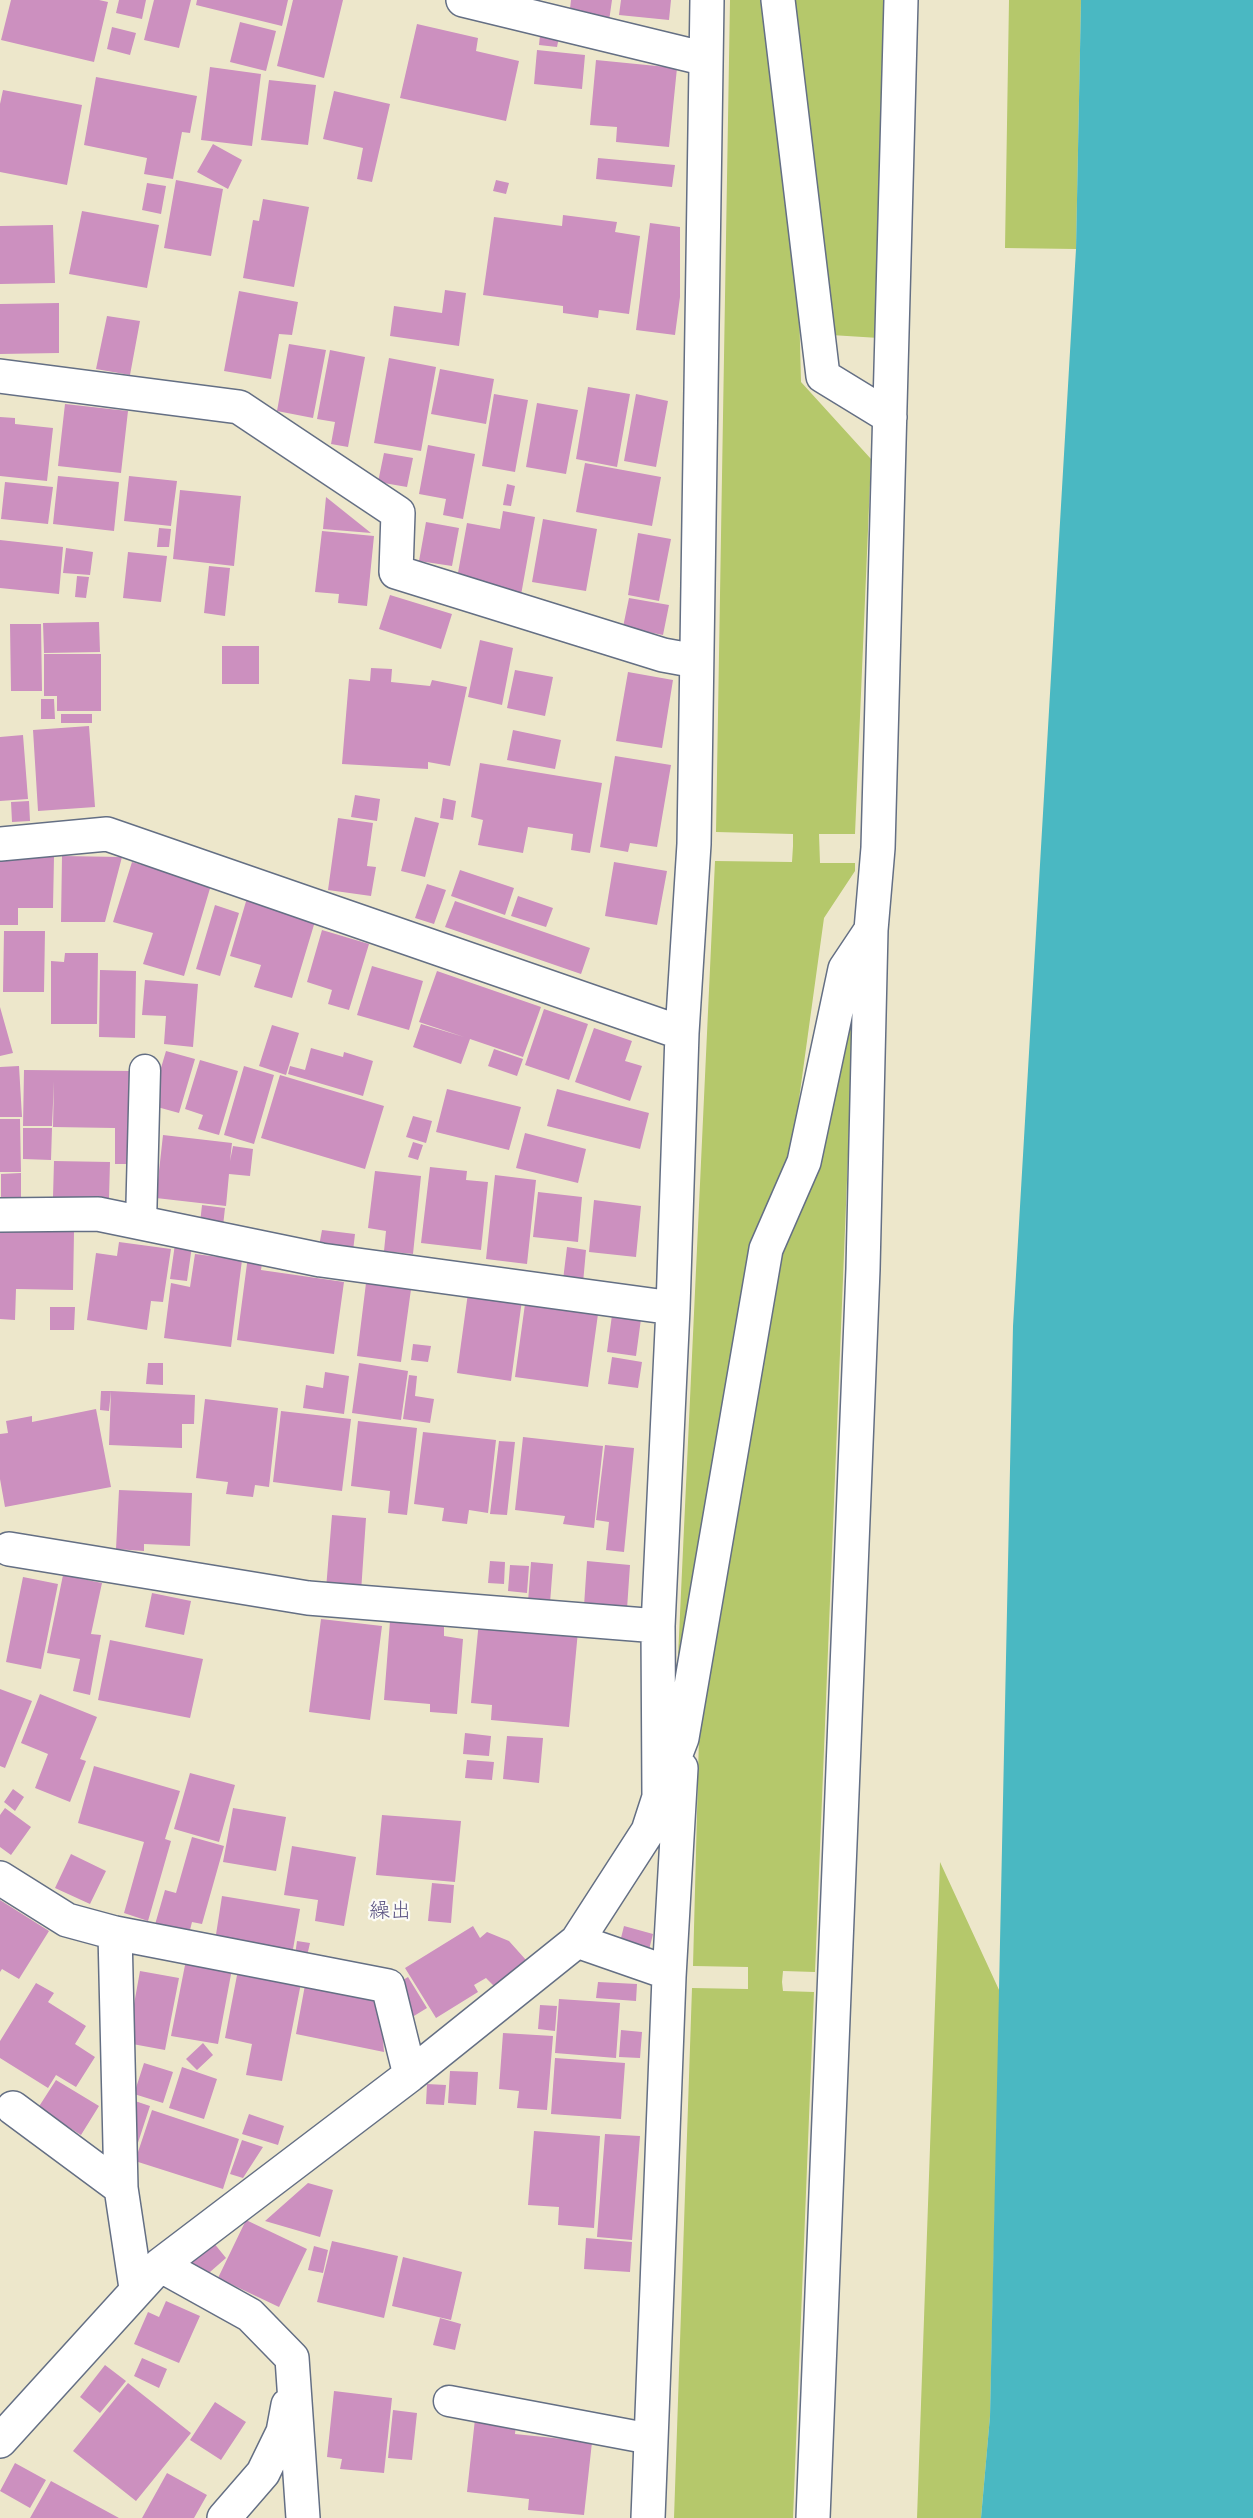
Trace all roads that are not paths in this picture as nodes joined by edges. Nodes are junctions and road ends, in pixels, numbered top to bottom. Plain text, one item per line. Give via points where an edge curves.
1 (463, 0) edge
2 (707, 0) edge
3 (778, 0) edge
4 (902, 0) edge
5 (706, 59) junction
6 (0, 376) edge
7 (890, 417) junction
8 (696, 661) junction
9 (0, 844) edge
10 (872, 930) junction
11 (682, 1033) junction
12 (145, 1070) dead end
13 (0, 1215) edge
14 (141, 1223) junction
15 (674, 1308) junction
16 (3, 1547) edge
17 (658, 1626) junction
18 (682, 1738) junction
19 (659, 1797) junction
20 (0, 1878) edge
21 (115, 1933) junction
22 (577, 1941) junction
23 (669, 1973) junction
24 (410, 2075) junction
25 (13, 2108) dead end
26 (121, 2188) junction
27 (160, 2265) junction
28 (136, 2288) junction
29 (294, 2380) junction
30 (449, 2401) dead end
31 (651, 2439) junction
32 (0, 2441) edge
33 (224, 2518) edge
34 (303, 2518) edge
35 (648, 2518) edge
36 (813, 2518) edge

1 - 5 street
2 - 5 street
3 - 7 street via 823,376
4 - 7 street
5 - 8 street
6 - 8 street via 239,407 398,513 396,572 663,655
7 - 10 street
8 - 11 street via 694,843
9 - 11 street via 107,834
10 - 18 street via 845,969 804,1162 766,1249
10 - 36 street via 863,1269
11 - 15 street
12 - 14 lane
13 - 14 street via 98,1214
14 - 15 street via 321,1260
15 - 17 street
16 - 17 street via 308,1598
17 - 19 street
18 - 19 street
18 - 23 street
19 - 22 street via 648,1831
20 - 21 street via 67,1920
21 - 24 street via 388,1986
21 - 26 street
22 - 23 street
22 - 24 street
23 - 31 street
24 - 27 street
25 - 26 street
26 - 28 street
27 - 28 street
27 - 29 street via 250,2315 292,2358
28 - 32 street
29 - 33 street via 283,2432 263,2473
29 - 34 street
30 - 31 lane
31 - 35 street

